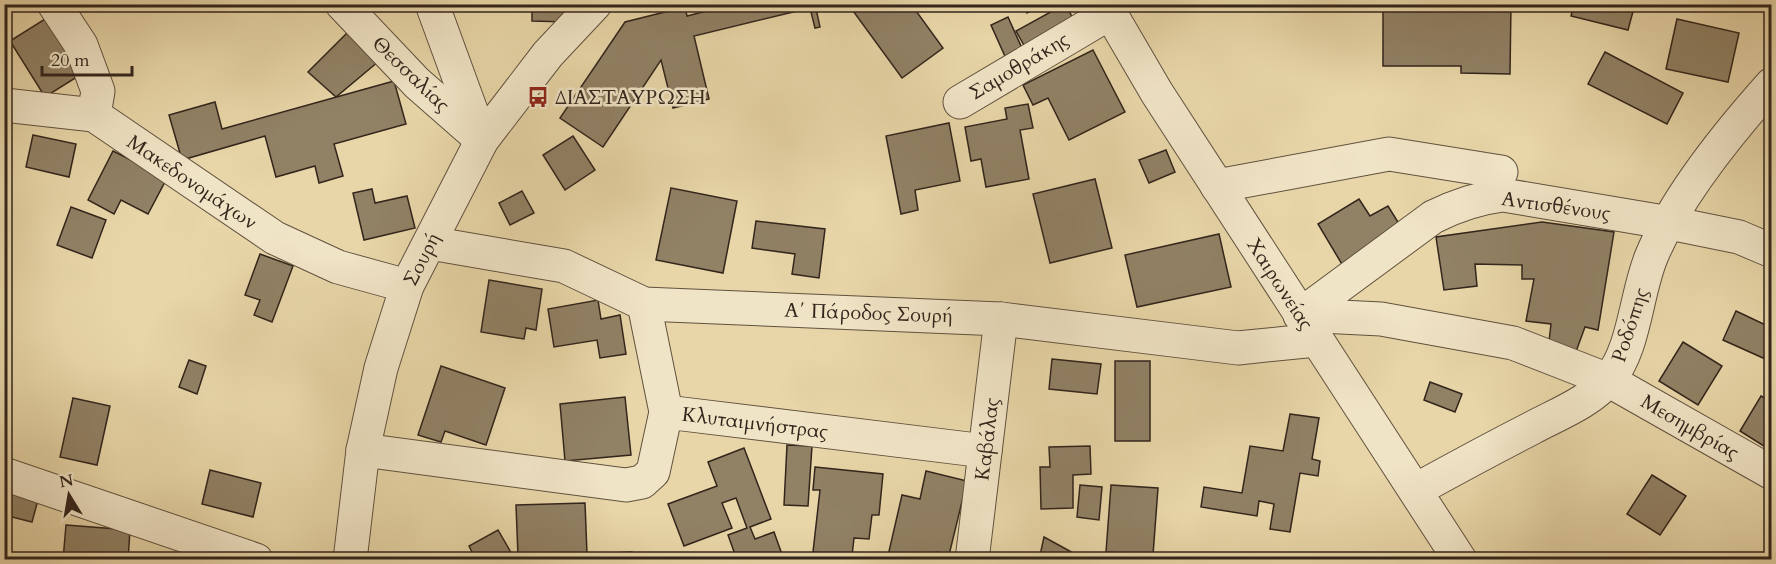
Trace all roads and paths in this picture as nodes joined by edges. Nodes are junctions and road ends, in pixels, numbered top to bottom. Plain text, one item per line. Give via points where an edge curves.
1 (54, 4) edge
2 (342, 4) edge
3 (432, 4) edge
4 (595, 4) edge
5 (1107, 9) edge
6 (1772, 84) edge
7 (960, 102) dead end
8 (4, 105) edge
9 (94, 115) junction
10 (482, 140) junction
11 (1501, 172) dead end
12 (1217, 186) junction
13 (1670, 223) junction
14 (430, 243) junction
15 (1772, 251) edge
16 (407, 286) junction
17 (644, 304) junction
18 (1002, 319) junction
19 (1308, 327) junction
20 (1608, 380) junction
21 (666, 412) junction
22 (363, 450) junction
23 (985, 451) junction
24 (1772, 473) edge
25 (4, 474) edge
26 (1416, 490) junction
27 (256, 560) edge
28 (350, 560) edge
29 (972, 560) edge
30 (1460, 560) edge

1 - 9 street via 85,54 98,91
2 - 10 street, Θεσσαλίας via 417,83
3 - 10 street
4 - 10 street, Σουρή via 548,54
5 - 7 street, Σαμοθράκης
5 - 12 street, Χαιρωνείας
6 - 13 street, Ροδόπης via 1737,123
8 - 9 street
9 - 16 street, Μακεδονομάχων via 275,238 338,267
10 - 14 street, Σουρή
11 - 12 street via 1389,154
12 - 19 street, Χαιρωνείας
13 - 15 street, Αντισθένους via 1739,237
13 - 19 street, Αντισθένους via 1503,195 1451,208 1433,217
13 - 20 street, Ροδόπης via 1652,256 1622,360
14 - 16 street, Σουρή
14 - 17 street, Α΄ Πάροδος Σουρή via 564,266
16 - 22 street, Σουρή via 381,368
17 - 18 street, Α΄ Πάροδος Σουρή
17 - 21 street
18 - 19 street, Α΄ Πάροδος Σουρή via 1238,348
18 - 23 street, Καβάλας
19 - 20 street, Μεσημβρίας via 1381,319 1513,343
19 - 26 street, Χαιρωνείας
20 - 24 street, Μεσημβρίας
20 - 26 street, Ροδόπης via 1583,401
21 - 22 street, Κλυταιμνήστρας via 653,472 642,482 626,485
21 - 23 street, Κλυταιμνήστρας
22 - 28 street, Σουρή
23 - 29 street, Καβάλας
25 - 27 street
26 - 30 street, Χαιρωνείας

